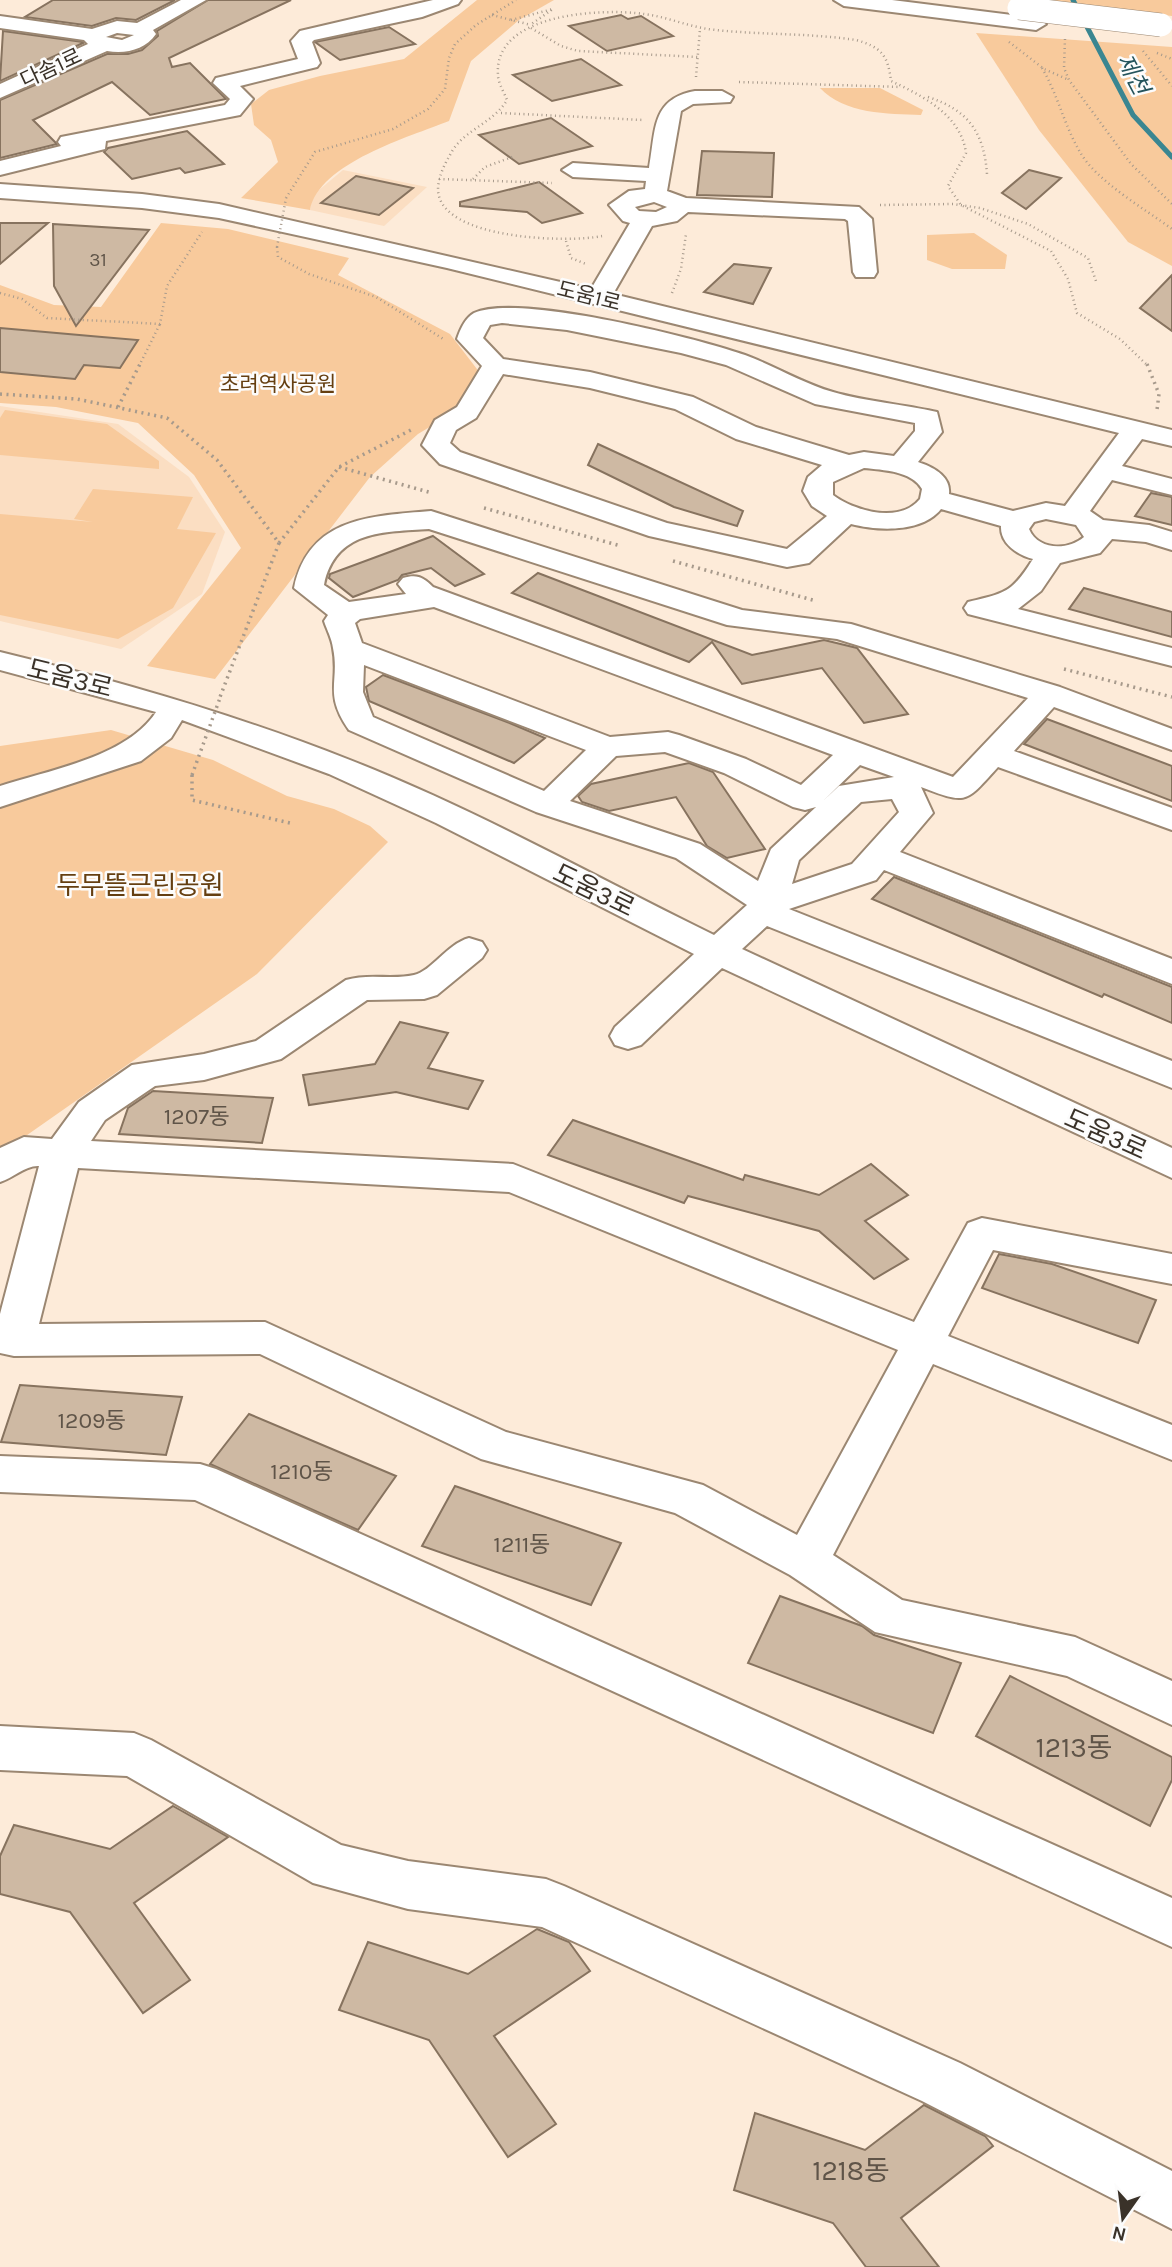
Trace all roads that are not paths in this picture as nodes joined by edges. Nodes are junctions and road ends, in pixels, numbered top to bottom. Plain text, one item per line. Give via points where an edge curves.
1 (196, 0) edge
2 (451, 0) edge
3 (844, 0) edge
4 (948, 0) edge
5 (0, 22) edge
6 (1168, 31) edge
7 (99, 40) junction
8 (205, 69) dead end
9 (224, 83) junction
10 (0, 92) edge
11 (722, 97) dead end
12 (124, 131) junction
13 (69, 142) dead end
14 (0, 168) edge
15 (568, 177) road end
16 (657, 185) junction
17 (0, 191) edge
18 (47, 194) junction
19 (679, 205) junction
20 (644, 219) junction
21 (865, 272) dead end
22 (598, 298) junction
23 (495, 365) junction
24 (1144, 423) junction
25 (1172, 438) edge
26 (846, 463) junction
27 (902, 464) junction
28 (1105, 470) junction
29 (1172, 487) edge
30 (934, 499) junction
31 (846, 514) junction
32 (1084, 521) junction
33 (1017, 522) junction
34 (1172, 541) edge
35 (1051, 554) junction
36 (346, 614) junction
37 (349, 649) junction
38 (1172, 657) edge
39 (0, 661) edge
40 (1053, 680) junction
41 (176, 707) junction
42 (1172, 740) edge
43 (607, 747) junction
44 (854, 753) junction
45 (993, 754) junction
46 (908, 781) junction
47 (0, 797) edge
48 (548, 806) junction
49 (1172, 820) edge
50 (878, 856) junction
51 (766, 907) junction
52 (469, 950) dead end
53 (719, 952) junction
54 (1172, 972) edge
55 (628, 1036) dead end
56 (1172, 1075) edge
57 (62, 1153) junction
58 (1172, 1164) edge
59 (0, 1168) edge
60 (1172, 1269) edge
61 (7, 1338) edge
62 (923, 1343) junction
63 (1172, 1443) edge
64 (0, 1474) edge
65 (806, 1562) junction
66 (1172, 1704) edge
67 (0, 1748) edge
68 (1172, 1923) edge
69 (1172, 2201) edge

1 - 7 street, 다솜1로 via 140,29 117,27
2 - 9 street via 422,11 307,35 301,41 310,62
3 - 6 street via 1036,24
4 - 6 street, bridge
5 - 7 street
7 - 10 street, 다솜1로
8 - 9 street
9 - 12 street via 242,99 232,110
11 - 16 street via 694,89 671,109
12 - 13 street
12 - 14 street via 127,137
14 - 18 street via 61,173
15 - 16 street
16 - 19 street
16 - 20 street via 621,205 625,213
17 - 18 street, 도움1로
18 - 22 street, 도움1로 via 219,211
19 - 20 street via 672,215
19 - 21 street via 771,217 845,211 857,215
20 - 22 street
22 - 24 street, 도움1로
23 - 26 street via 590,380 684,403 746,433
23 - 27 street via 470,339 482,319 498,315 584,324 644,338 734,360 830,400 928,418 929,432
23 - 31 street via 467,412 444,426 436,445 450,457 659,530 787,558 799,557
24 - 25 street, 도움1로
24 - 28 street
26 - 27 street
26 - 31 street via 831,468 817,486 827,505
27 - 30 street via 929,479
28 - 29 street
28 - 32 street
30 - 31 street via 928,508 897,519
30 - 33 street
32 - 33 street via 1034,512
32 - 34 street
32 - 35 street via 1098,540 1084,551
33 - 35 street via 1014,528 1020,542
35 - 38 street via 1030,589 997,608 979,608
36 - 37 street via 339,621
36 - 40 street via 309,588 313,568 338,537 376,524 431,520 738,618 840,630
36 - 44 street via 424,591
37 - 43 street
37 - 48 street via 347,692 360,723
39 - 41 street, 도움3로
40 - 42 street
40 - 45 street
41 - 47 street via 160,731 130,754
41 - 53 street, 도움3로 via 340,767
43 - 44 street via 668,741 806,800
43 - 48 street
44 - 46 street
45 - 46 street via 959,790
45 - 49 street
46 - 50 street via 916,813
46 - 51 street via 850,793 783,856
48 - 51 street via 688,851
50 - 51 street via 864,872
50 - 54 street
51 - 53 street
51 - 56 street
52 - 57 street via 424,987 359,988 268,1050 204,1067 145,1074 92,1111
53 - 55 street
53 - 58 street, 도움3로
57 - 59 street via 24,1151
57 - 61 street
57 - 62 street via 513,1178
60 - 62 street via 982,1233
61 - 65 street via 265,1338 496,1447 687,1498
62 - 63 street
62 - 65 street
64 - 68 street via 200,1482
65 - 66 street via 891,1618 1075,1657
67 - 69 street via 134,1755 331,1866 408,1885 545,1903 941,2082

